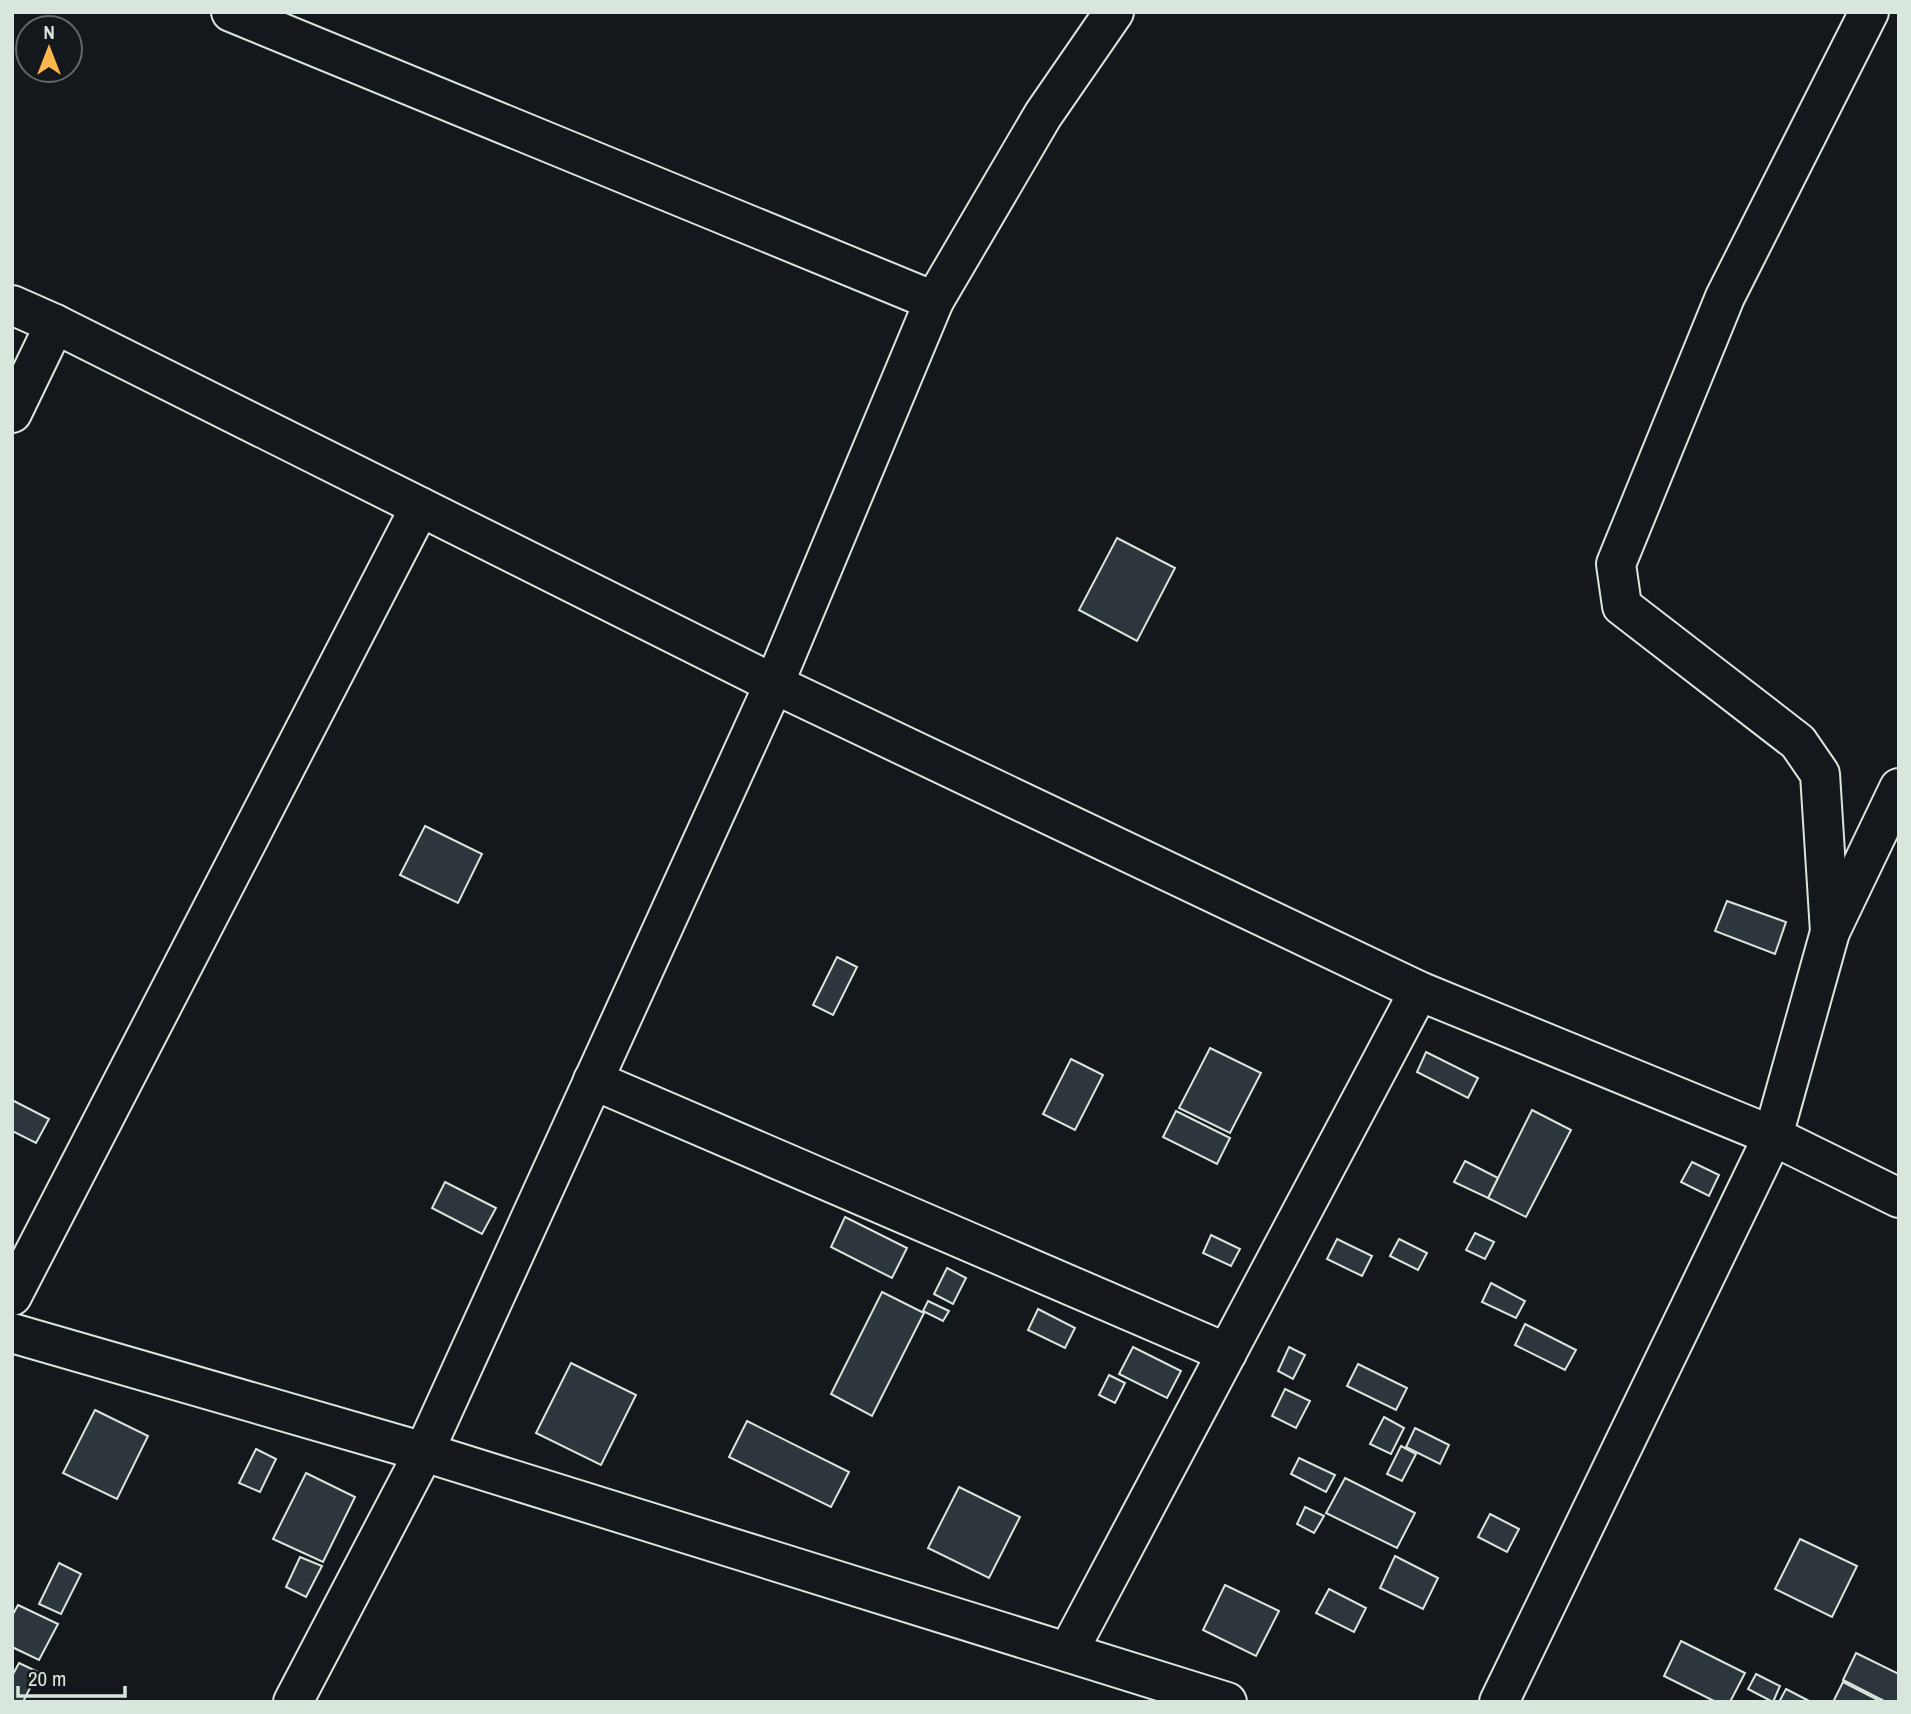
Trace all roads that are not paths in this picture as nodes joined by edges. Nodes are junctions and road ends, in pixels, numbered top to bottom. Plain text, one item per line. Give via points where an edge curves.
1 (231, 12) edge
2 (1114, 12) edge
3 (1869, 12) edge
4 (934, 301) junction
5 (12, 305) edge
6 (55, 324) junction
7 (12, 413) edge
8 (420, 507) junction
9 (774, 684) junction
10 (1899, 788) edge
11 (1830, 932) junction
12 (1419, 991) junction
13 (593, 1080) junction
14 (1773, 1136) junction
15 (1899, 1198) edge
16 (12, 1296) edge
17 (12, 1333) edge
18 (1227, 1353) junction
19 (424, 1452) junction
20 (1068, 1652) junction
21 (293, 1702) edge
22 (1227, 1702) edge
23 (1499, 1702) edge

1 - 4 street
2 - 4 street via 1043,115
3 - 11 street via 1725,297 1616,564 1622,606 1798,742 1820,774
4 - 9 street
5 - 6 street
6 - 7 street
6 - 8 street
8 - 9 street
8 - 16 street
9 - 12 street
9 - 13 street
10 - 11 street
11 - 14 street
12 - 14 street
12 - 18 street
13 - 18 street
13 - 19 street
14 - 15 street
14 - 23 street
17 - 19 street
18 - 20 street
19 - 20 street
19 - 21 street
20 - 22 street

